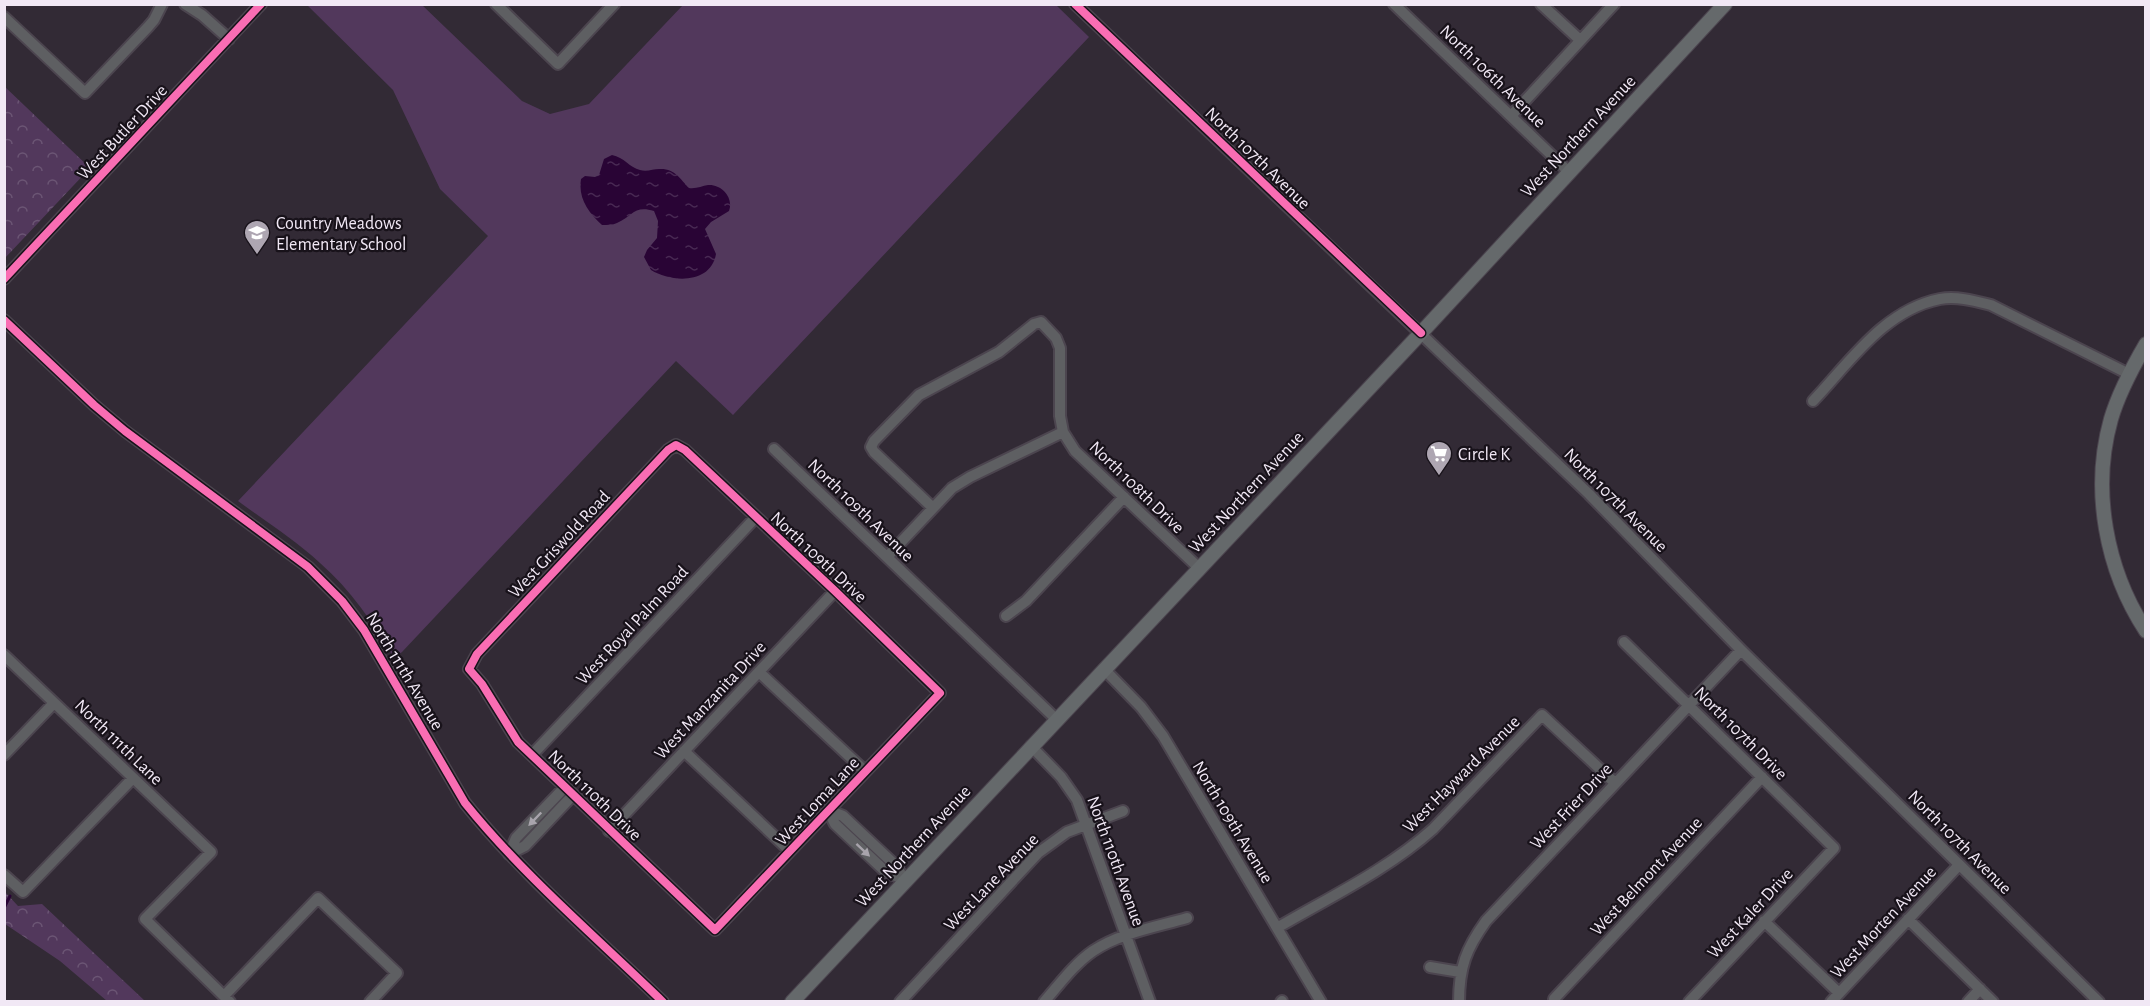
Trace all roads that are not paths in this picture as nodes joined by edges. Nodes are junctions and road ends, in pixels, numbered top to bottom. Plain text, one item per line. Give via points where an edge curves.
1 (162, 4) edge
2 (185, 4) edge
3 (261, 4) edge
4 (496, 4) edge
5 (614, 4) edge
6 (1075, 4) edge
7 (1394, 4) edge
8 (1541, 4) edge
9 (1614, 4) edge
10 (1725, 4) edge
11 (4, 16) edge
12 (229, 39) junction
13 (1580, 40) junction
14 (1510, 116) junction
15 (1569, 172) junction
16 (4, 279) edge
17 (4, 320) edge
18 (1421, 333) junction
19 (2145, 344) edge
20 (2129, 374) junction
21 (1813, 401) dead end
22 (1063, 432) junction
23 (676, 446) joint
24 (774, 449) dead end
25 (1124, 497) junction
26 (933, 508) junction
27 (756, 517) junction
28 (887, 557) junction
29 (1198, 568) junction
30 (835, 591) junction
31 (1006, 616) dead end
32 (2145, 631) edge
33 (1624, 642) dead end
34 (1741, 650) junction
35 (4, 655) edge
36 (469, 669) joint
37 (1104, 669) junction
38 (759, 672) junction
39 (940, 693) joint
40 (54, 703) junction
41 (1689, 704) junction
42 (1056, 720) junction
43 (1031, 746) junction
44 (684, 751) junction
45 (4, 755) edge
46 (532, 755) junction
47 (865, 771) junction
48 (1762, 777) junction
49 (133, 778) junction
50 (1615, 783) junction
51 (569, 791) junction
52 (828, 810) junction
53 (1124, 811) dead end
54 (1087, 824) junction
55 (609, 831) junction
56 (1834, 848) joint
57 (790, 850) junction
58 (509, 854) junction
59 (1959, 864) junction
60 (4, 874) edge
61 (906, 880) junction
62 (1186, 918) dead end
63 (1908, 919) junction
64 (1764, 921) junction
65 (1278, 928) junction
66 (715, 930) joint
67 (1126, 936) junction
68 (1430, 967) dead end
69 (1460, 972) junction
70 (1980, 989) junction
71 (1835, 997) edge
72 (227, 999) edge
73 (1555, 1000) edge
74 (370, 1002) edge
75 (663, 1002) edge
76 (792, 1002) edge
77 (900, 1002) edge
78 (1044, 1002) edge
79 (1150, 1002) edge
80 (1321, 1002) edge
81 (1459, 1002) edge
82 (1689, 1002) edge
83 (1968, 1002) edge
84 (1993, 1002) edge
85 (2099, 1002) edge

1 - 11 street via 154,20 85,93
2 - 12 street
3 - 12 street, West Butler Drive
4 - 5 street via 558,64
6 - 18 street, North 107th Avenue
7 - 14 street, North 106th Avenue
8 - 13 street
9 - 13 street
10 - 15 main road, West Northern Avenue
12 - 16 street, West Butler Drive
13 - 14 street
14 - 15 street, North 106th Avenue
15 - 18 main road, West Northern Avenue
17 - 58 street, North 111th Avenue via 125,431 308,567 335,594 364,630 465,803
18 - 29 main road, West Northern Avenue
18 - 34 street, North 107th Avenue via 1588,494
19 - 20 main road
20 - 21 street via 1991,305 1942,299 1891,320
20 - 32 main road via 2110,422 2102,493 2117,573
22 - 25 street, North 108th Drive via 1075,451
22 - 26 street via 970,477 952,488
22 - 26 street via 1060,348 1041,322 999,352 920,395 874,441 874,453
23 - 27 street, North 109th Drive
23 - 36 street, West Griswold Road via 668,450 477,654
24 - 28 street, North 109th Avenue
25 - 29 street, North 108th Drive
25 - 31 street via 1026,601
26 - 28 street
27 - 30 street, North 109th Drive
27 - 46 street, West Royal Palm Road
28 - 42 street, North 109th Avenue
29 - 37 main road, West Northern Avenue
30 - 38 street, West Manzanita Drive
30 - 39 street, North 109th Drive
33 - 41 street, North 107th Drive
34 - 41 street, West Frier Drive
34 - 59 street, North 107th Avenue
35 - 40 street, North 111th Lane
36 - 46 street, North 110th Drive via 518,742
37 - 42 main road, West Northern Avenue
37 - 65 street, North 109th Avenue via 1155,724
38 - 44 street, West Manzanita Drive
38 - 47 street
39 - 47 street, West Loma Lane
40 - 45 street
40 - 49 street, North 111th Lane
41 - 48 street, North 107th Drive
41 - 50 street, West Frier Drive
42 - 43 main road, West Northern Avenue
43 - 54 street, North 110th Avenue via 1069,787
43 - 61 main road, West Northern Avenue
44 - 55 street, West Manzanita Drive
44 - 57 street
46 - 51 street, North 110th Drive
47 - 52 street, West Loma Lane
48 - 56 street, North 107th Drive
48 - 73 street, West Belmont Avenue
49 - 60 street via 23,892
49 - 72 street, North 111th Lane via 211,852 145,919
50 - 65 street, West Hayward Avenue via 1542,715 1415,846
50 - 69 street, West Frier Drive via 1486,921
51 - 55 street, North 110th Drive
51 - 58 street via 525,846
52 - 57 street, West Loma Lane
52 - 61 street via 843,816
53 - 54 street, West Lane Avenue
54 - 67 street, North 110th Avenue
54 - 77 street, West Lane Avenue via 1067,832 1038,853
55 - 66 street, North 110th Drive
56 - 64 street, West Kaler Drive
57 - 66 street, West Loma Lane
58 - 75 street, North 111th Avenue
59 - 63 street, West Morten Avenue
59 - 85 street, North 107th Avenue
61 - 76 main road, West Northern Avenue
62 - 67 street
63 - 70 street
63 - 71 street, West Morten Avenue
64 - 71 street
64 - 82 street, West Kaler Drive
65 - 80 street, North 109th Avenue
67 - 78 street via 1092,952
67 - 79 street, North 110th Avenue
68 - 69 street
69 - 81 street
70 - 83 street
70 - 84 street
72 - 74 street via 318,898 397,973

